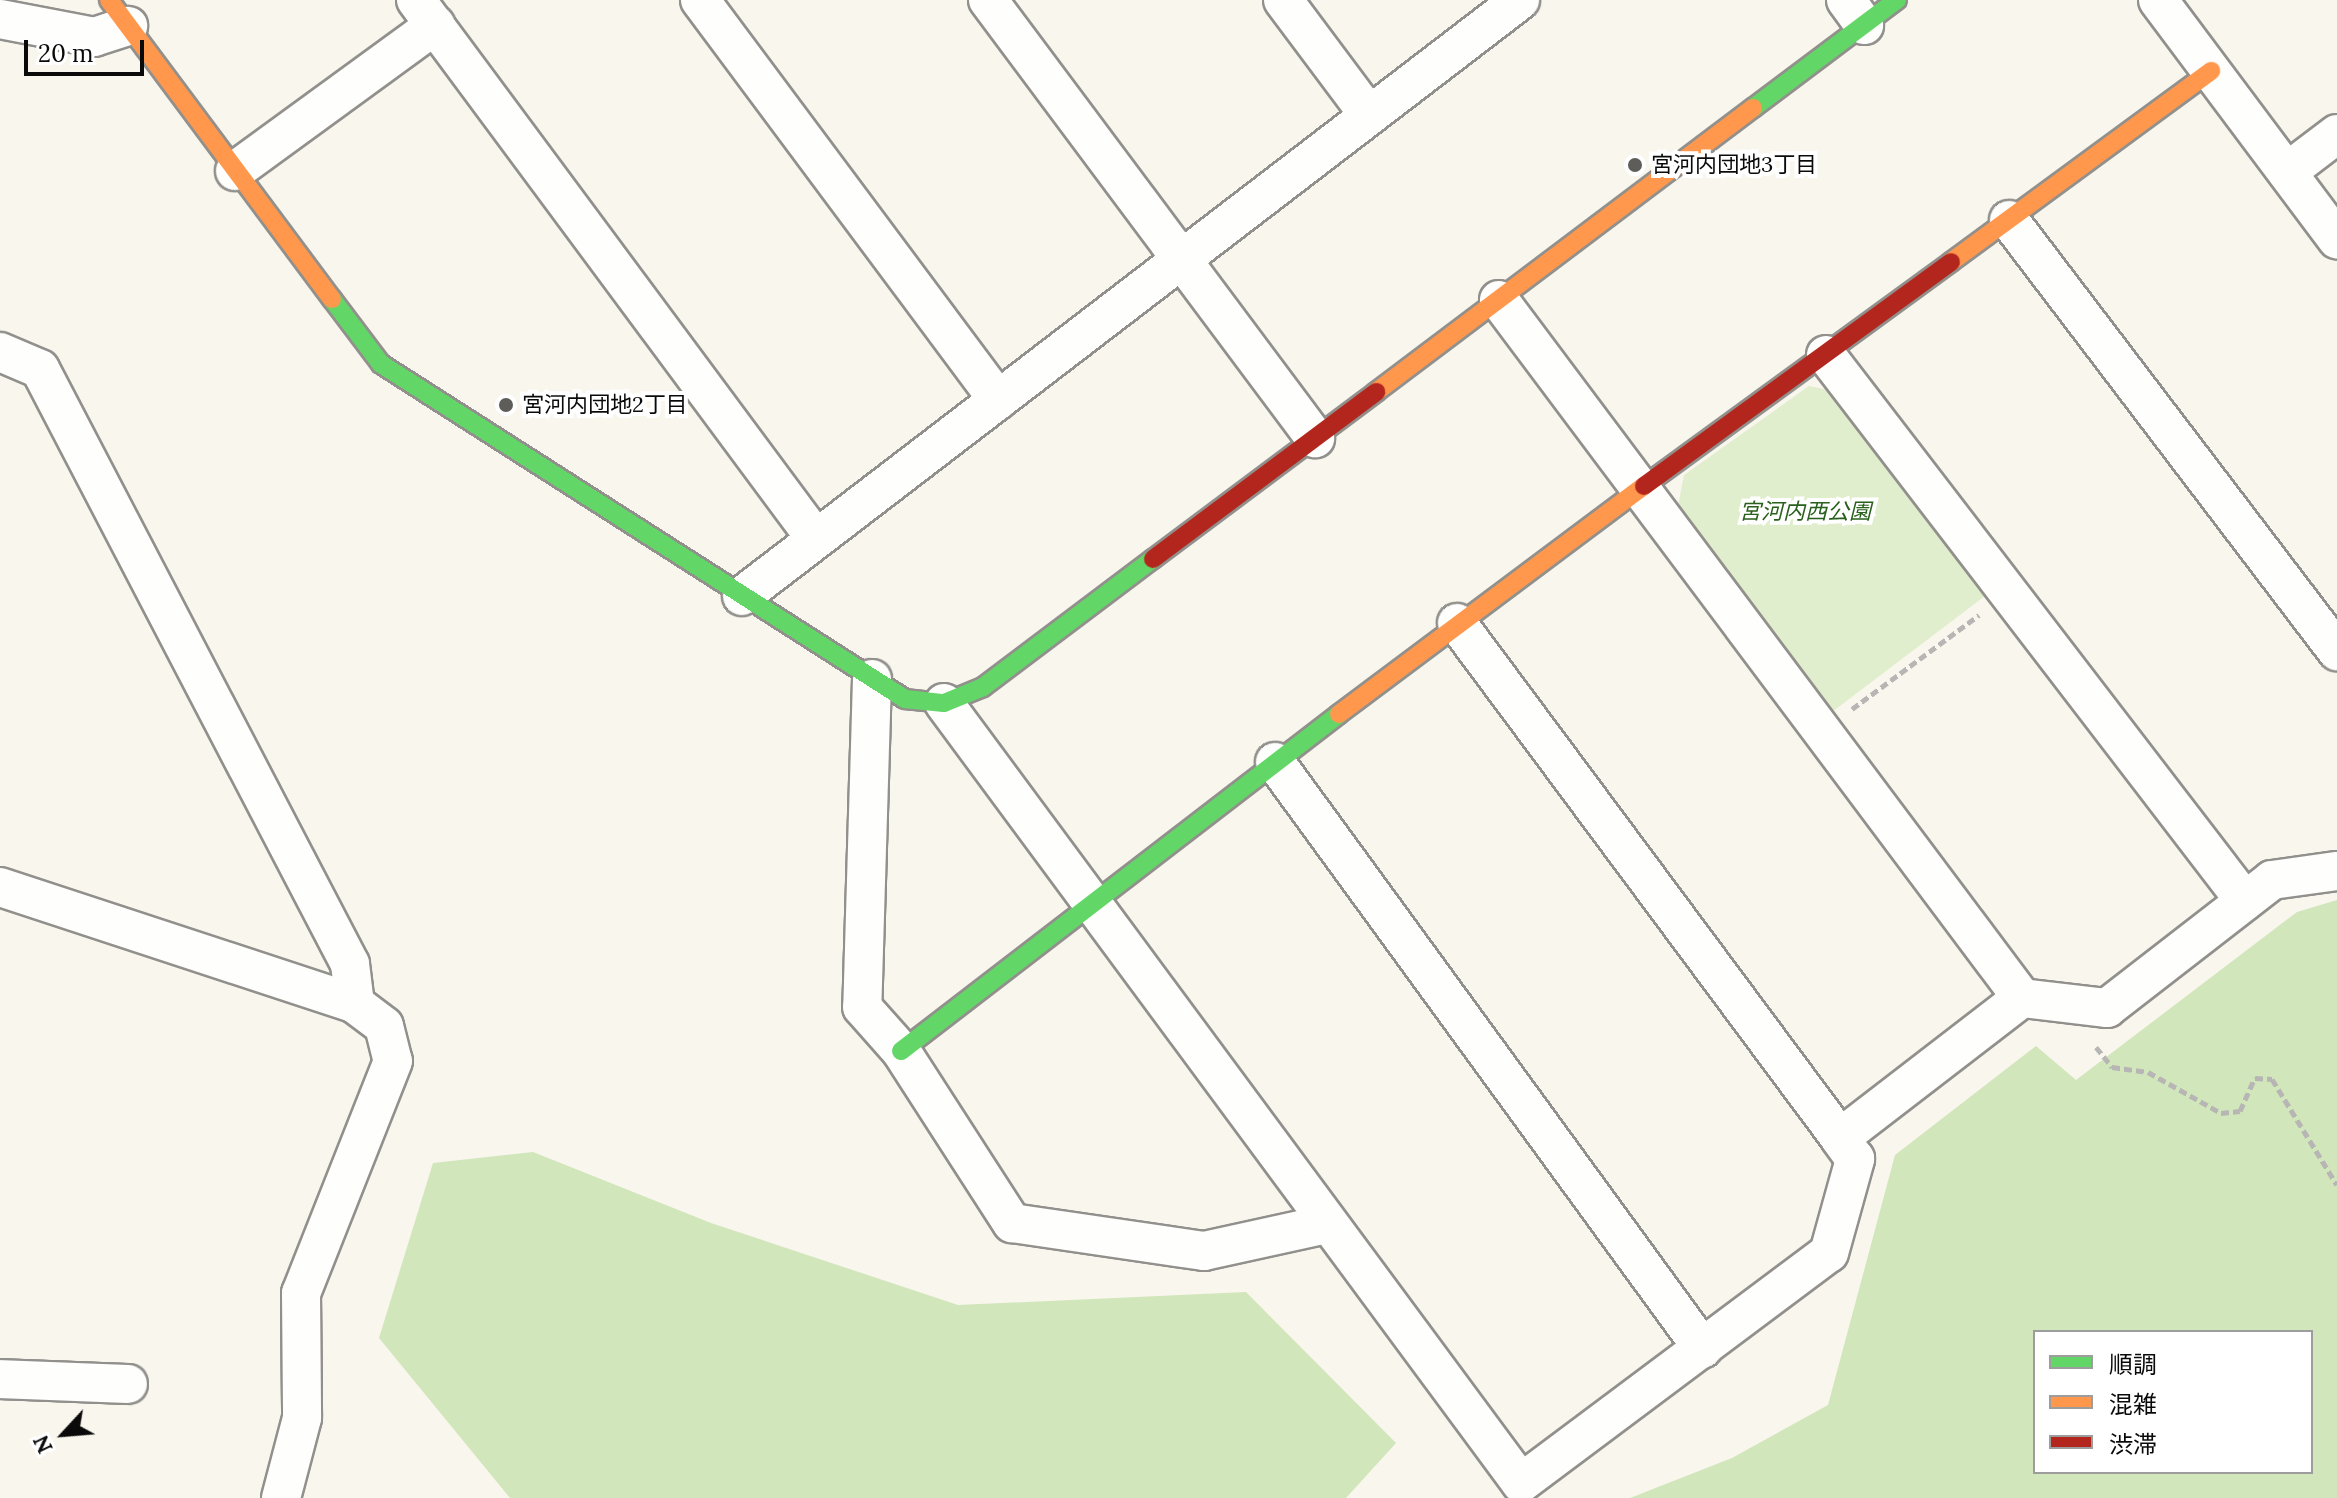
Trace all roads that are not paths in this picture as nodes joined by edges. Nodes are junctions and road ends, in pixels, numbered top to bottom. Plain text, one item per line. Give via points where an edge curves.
1 (700, 0) edge
2 (988, 0) edge
3 (1283, 0) edge
4 (1520, 0) edge
5 (1897, 0) edge
6 (2158, 0) edge
7 (1855, 12) edge
8 (118, 13) edge
9 (426, 13) edge
10 (0, 19) edge
11 (2211, 71) junction
12 (1369, 115) junction
13 (2337, 134) edge
14 (235, 171) junction
15 (2287, 172) junction
16 (2009, 220) junction
17 (2337, 239) edge
18 (1181, 259) junction
19 (1499, 300) junction
20 (0, 352) edge
21 (1826, 355) junction
22 (998, 400) junction
23 (1315, 438) junction
24 (1642, 491) junction
25 (816, 539) junction
26 (742, 596) junction
27 (1457, 623) junction
28 (2337, 651) edge
29 (872, 679) junction
30 (944, 703) junction
31 (1275, 762) junction
32 (2337, 871) edge
33 (0, 887) edge
34 (2245, 901) junction
35 (1088, 903) junction
36 (2022, 998) junction
37 (355, 1004) junction
38 (901, 1051) junction
39 (1840, 1138) junction
40 (1327, 1224) junction
41 (1703, 1349) junction
42 (0, 1379) edge
43 (128, 1384) dead end
44 (281, 1498) edge

1 - 22 street
2 - 18 street
3 - 12 street
4 - 12 street
5 - 7 street
6 - 11 street
7 - 19 street
8 - 10 street via 94,37
8 - 14 street
9 - 14 street
9 - 25 street
11 - 15 street
11 - 16 street
12 - 18 street
13 - 15 street
14 - 26 street via 381,364
15 - 17 street
16 - 21 street
16 - 28 street
18 - 22 street
18 - 23 street
19 - 23 street
19 - 24 street
20 - 37 street via 40,369 350,964
21 - 24 street
21 - 34 street
22 - 25 street
23 - 30 street via 983,687
24 - 27 street
24 - 36 street
25 - 26 street
26 - 29 street
27 - 31 street
27 - 39 street
29 - 30 street via 905,699
29 - 38 street via 862,1007
30 - 35 street
31 - 35 street
31 - 41 street
32 - 34 street via 2272,880
33 - 37 street
34 - 36 street via 2107,1008
35 - 38 street
35 - 40 street
36 - 39 street
37 - 44 street via 384,1026 393,1061 301,1293 302,1418
38 - 40 street via 1012,1223 1204,1251
39 - 41 street via 1855,1159 1829,1253
40 - 41 street via 1521,1483
42 - 43 street

